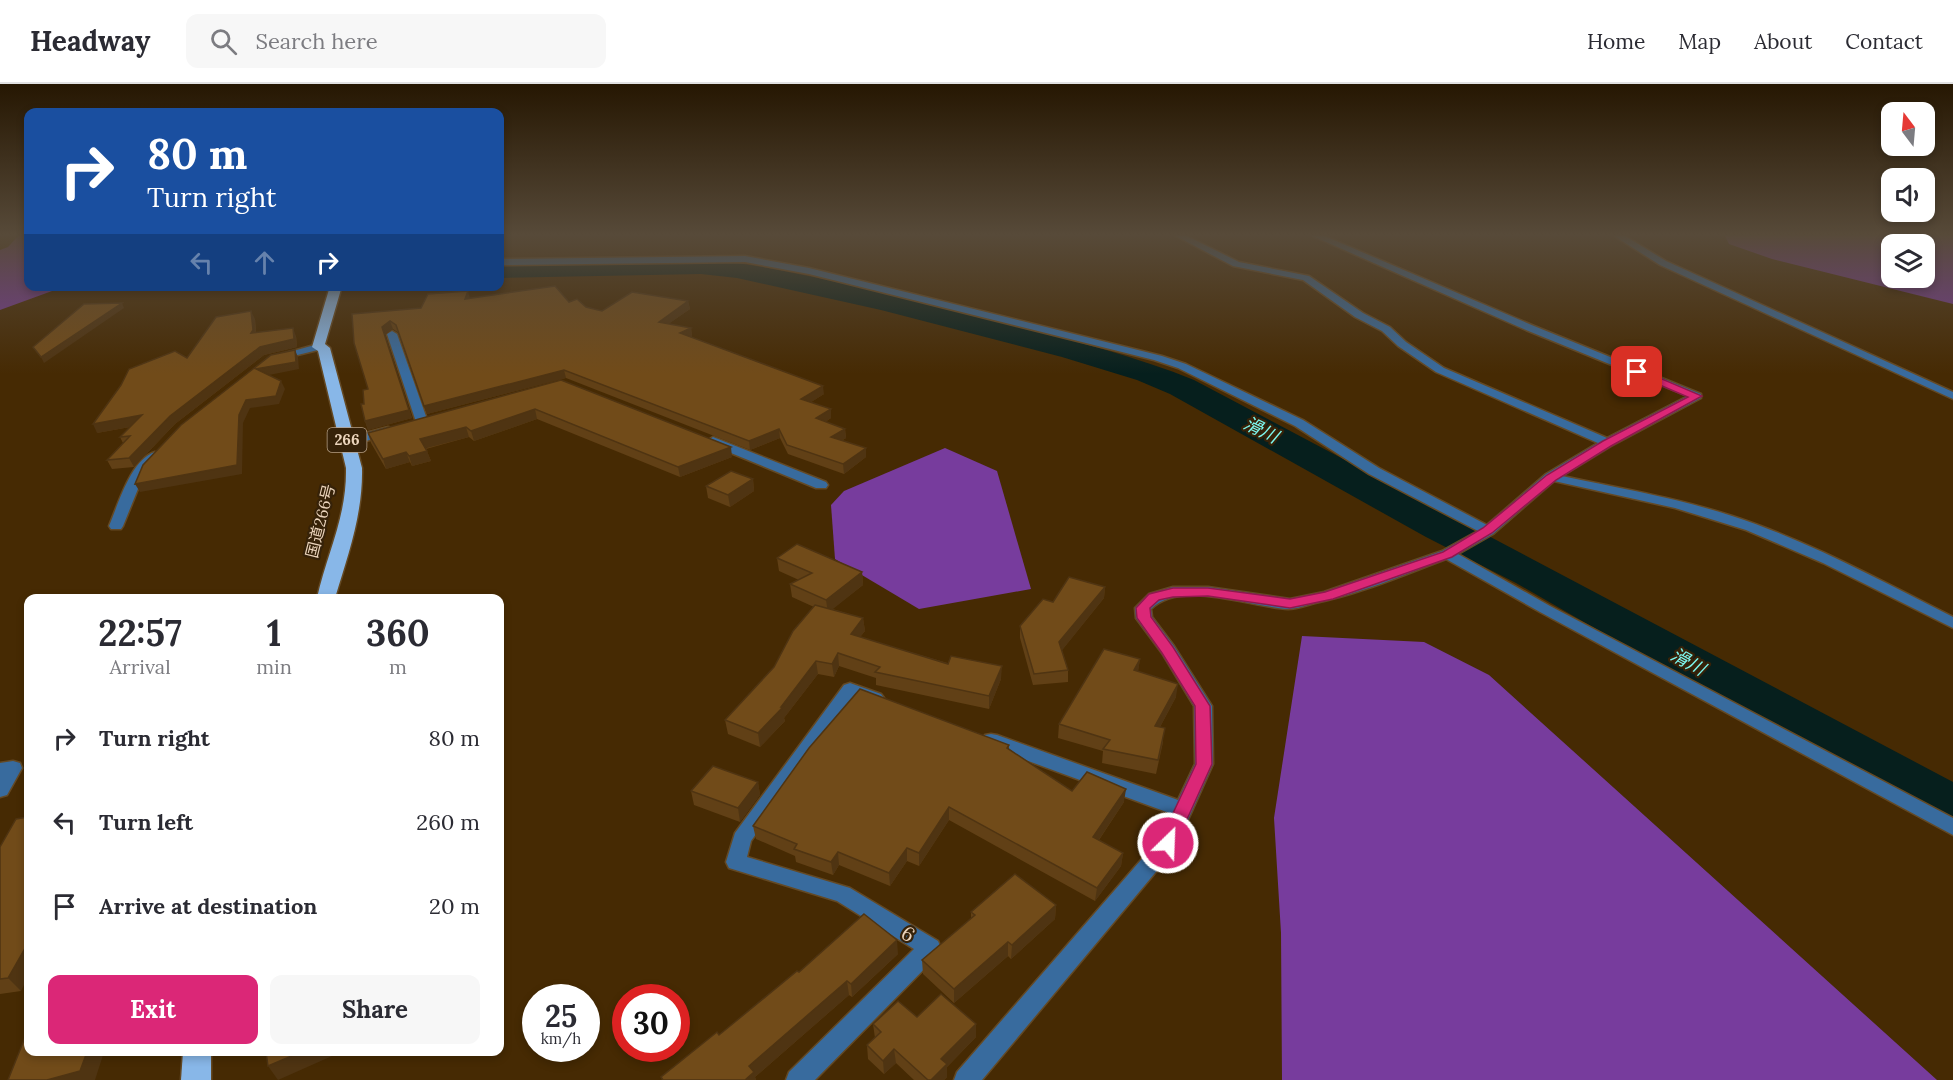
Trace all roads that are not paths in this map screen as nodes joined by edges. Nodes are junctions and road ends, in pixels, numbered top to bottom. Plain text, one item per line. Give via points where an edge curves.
1 (846, 280) edge
2 (1310, 280) edge
3 (1420, 280) edge
4 (1701, 280) edge
5 (335, 291) edge
6 (392, 334) edge
7 (318, 347) junction
8 (269, 358) edge
9 (1953, 396) edge
10 (704, 437) edge
11 (348, 442) junction
12 (166, 443) edge
13 (1607, 443) junction
14 (1551, 477) junction
15 (821, 485) dead end
16 (116, 526) dead end
17 (1487, 531) junction
18 (1448, 554) junction
19 (327, 594) edge
20 (1953, 623) edge
21 (895, 705) edge
22 (972, 733) edge
23 (0, 770) edge
24 (0, 790) edge
25 (1183, 810) junction
26 (1953, 827) edge
27 (197, 1056) edge
28 (196, 1080) edge
29 (798, 1080) edge
30 (966, 1080) edge

1 - 17 street via 1182,366 1299,423 1374,471
2 - 13 street via 1386,329 1440,370
3 - 13 street via 1697,396
4 - 9 street
5 - 7 highway
6 - 11 street via 417,423
7 - 8 street
7 - 11 highway, 国道266号 / 266 via 324,348
10 - 15 street
11 - 19 highway, 国道266号 / 266 via 355,476 353,503
12 - 16 street via 138,473
13 - 14 street
14 - 17 street
14 - 20 street via 1749,526 1820,556
17 - 18 street
18 - 25 street via 1328,596 1290,604 1208,592 1154,597 1143,608 1144,618 1203,706 1204,764
18 - 26 street
21 - 29 street, 6 via 850,689 742,839 736,862 843,894 930,948
22 - 25 street
23 - 24 street via 13,768
25 - 30 street via 1168,843
27 - 28 highway

